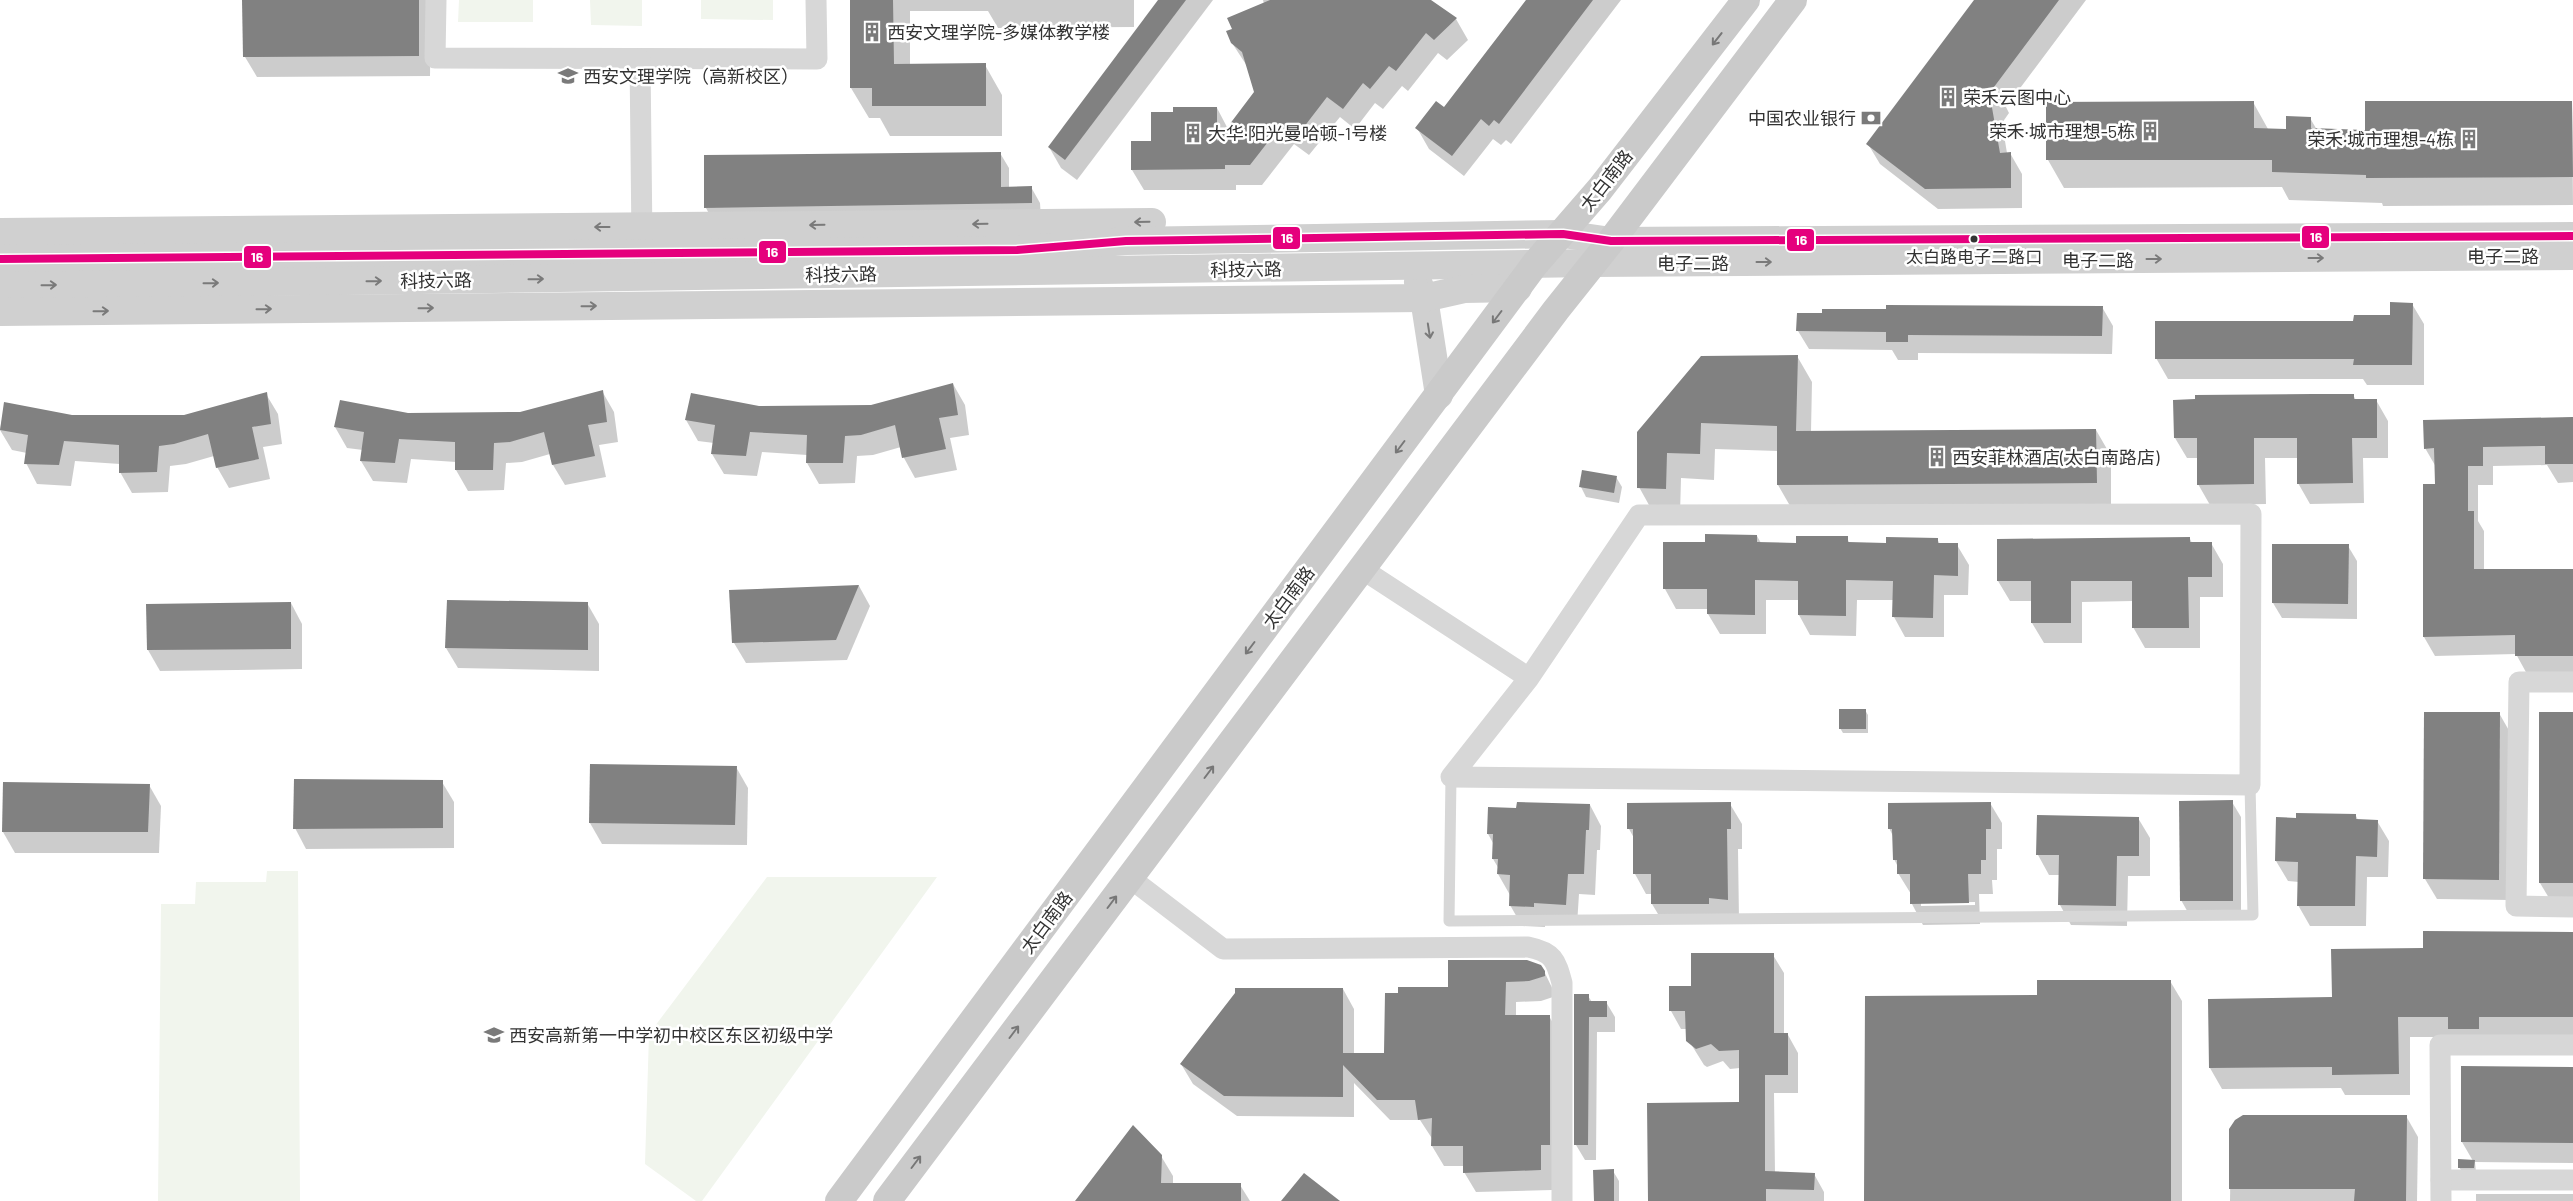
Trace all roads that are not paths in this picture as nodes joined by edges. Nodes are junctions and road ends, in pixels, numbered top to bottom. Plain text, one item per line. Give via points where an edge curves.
1 (436, 0) edge
2 (816, 0) edge
3 (1746, 0) edge
4 (1793, 0) edge
5 (640, 59) junction
6 (1569, 226) junction
7 (642, 227) junction
8 (0, 232) edge
9 (2573, 236) edge
10 (1611, 241) junction
11 (2573, 256) edge
12 (0, 259) edge
13 (1592, 263) junction
14 (1535, 264) junction
15 (642, 266) junction
16 (1414, 266) junction
17 (0, 286) edge
18 (1518, 288) junction
19 (1424, 298) junction
20 (0, 312) edge
21 (1439, 394) junction
22 (1362, 569) junction
23 (1529, 678) junction
24 (2573, 682) edge
25 (1451, 777) junction
26 (2250, 785) junction
27 (1130, 878) junction
28 (2573, 907) edge
29 (2573, 1045) edge
30 (2441, 1180) junction
31 (2573, 1180) edge
32 (838, 1201) edge
33 (887, 1201) edge
34 (1562, 1201) edge
35 (2441, 1201) edge

1 - 5 street via 435,58
2 - 5 street via 817,59
3 -> 6 main road, 太白南路
4 - 10 main road
5 - 7 street
6 -> 7 main road
6 - 10 main road, 科技六路
6 - 14 main road, 太白南路
6 - 15 main road, 科技六路 via 1126,241 1017,250
7 -> 8 main road
7 - 15 street
9 - 10 main road, 电子二路
10 - 13 main road
13 -> 11 main road, 电子二路
12 - 15 main road, 科技六路
13 - 14 main road, 科技六路
13 - 22 main road
14 - 16 main road, 科技六路
14 - 18 main road, 太白南路
15 - 16 main road, 科技六路
17 -> 15 main road, 科技六路
16 - 19 main road
18 - 19 main road via 1464,289
18 -> 21 main road, 太白南路
20 -> 19 main road
19 -> 21 main road
21 -> 32 main road, 太白南路
22 - 23 street
27 -> 22 main road
23 - 25 street
23 - 26 street via 1639,515 2251,514
24 - 28 street via 2519,682 2516,906
25 - 26 street
25 - 26 lane via 1449,921 2253,915
33 -> 27 main road
27 - 34 street via 1223,949 1528,948 1544,951 1557,963 1562,983
29 - 30 street via 2440,1045
30 - 31 street
30 - 35 street

